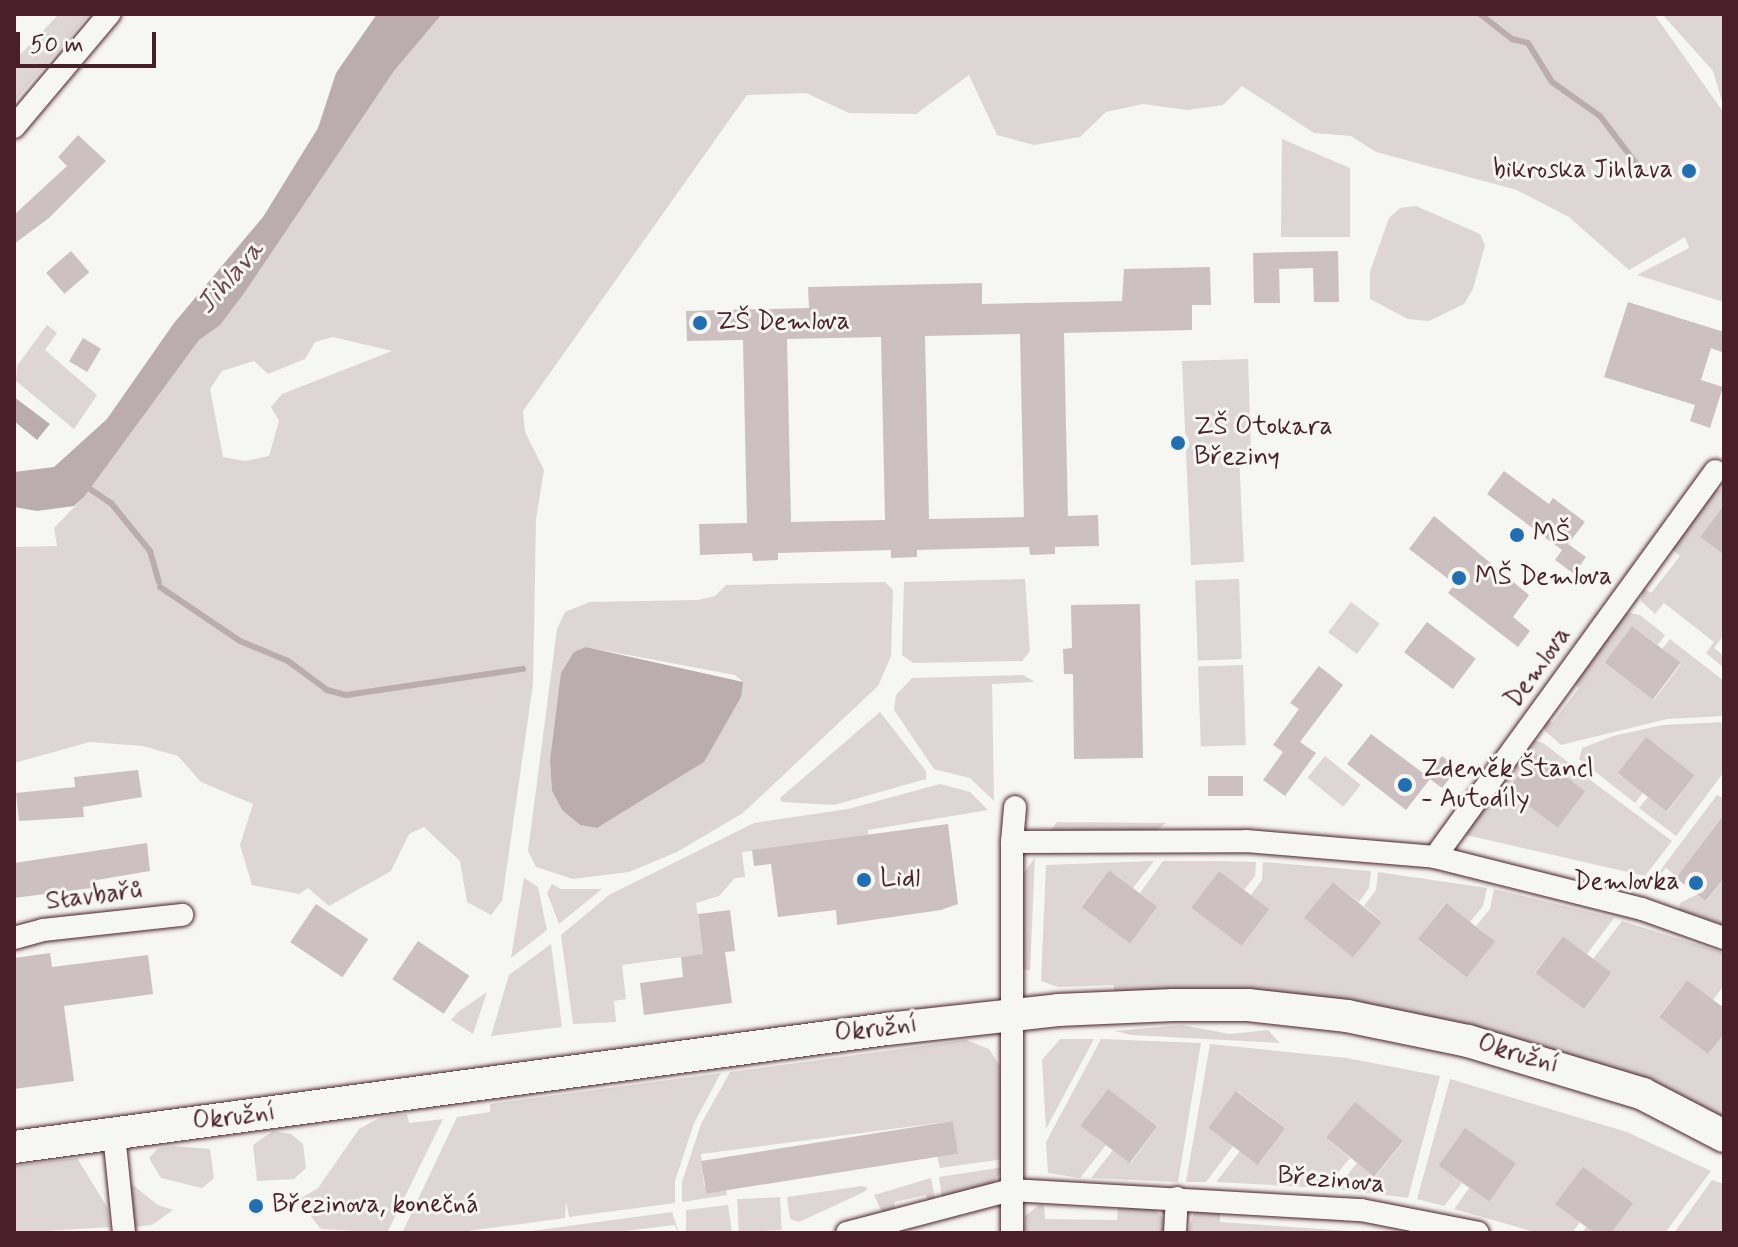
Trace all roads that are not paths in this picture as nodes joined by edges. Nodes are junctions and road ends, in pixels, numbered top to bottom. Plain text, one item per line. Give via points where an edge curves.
1 (109, 14) edge
2 (14, 127) edge
3 (1715, 471) dead end
4 (1015, 807) dead end
5 (1012, 842) junction
6 (1435, 857) junction
7 (182, 915) dead end
8 (14, 938) edge
9 (1724, 938) edge
10 (1009, 1014) junction
11 (114, 1134) junction
12 (1724, 1136) edge
13 (14, 1147) edge
14 (1011, 1190) junction
15 (1177, 1198) junction
16 (124, 1233) edge
17 (847, 1233) edge
18 (1012, 1233) edge
19 (1175, 1233) edge
20 (1478, 1233) edge

1 - 2 street
3 - 6 street, Demlova
4 - 5 street
5 - 6 street via 1246,841
5 - 10 street
6 - 9 street via 1642,909
7 - 8 street, Stavbařů
10 - 11 street, Okružní
10 - 12 street, Okružní via 1248,1005 1347,1016 1535,1059 1643,1094
10 - 14 street
11 - 13 street, Okružní
11 - 16 street
14 - 15 street, Březinova
14 - 17 street, Březinova
14 - 18 street
15 - 19 street
15 - 20 street, Březinova via 1361,1210

